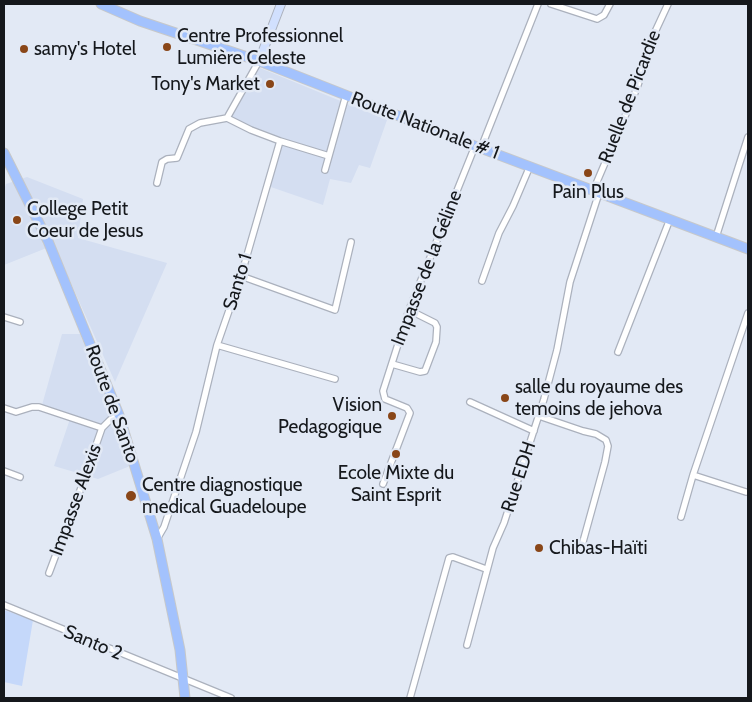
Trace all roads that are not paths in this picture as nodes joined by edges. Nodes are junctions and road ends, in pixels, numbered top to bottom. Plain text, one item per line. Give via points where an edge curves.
1 (101, 4) edge
2 (281, 4) edge
3 (538, 4) edge
4 (551, 4) edge
5 (610, 4) edge
6 (668, 4) edge
7 (259, 61) junction
8 (346, 95) junction
9 (227, 118) junction
10 (748, 137) edge
11 (280, 141) junction
12 (478, 147) junction
13 (4, 153) edge
14 (329, 156) junction
15 (530, 166) junction
16 (325, 170) dead end
17 (157, 183) dead end
18 (596, 192) junction
19 (670, 219) junction
20 (716, 237) junction
21 (351, 242) dead end
22 (748, 249) edge
23 (241, 276) junction
24 (482, 281) dead end
25 (409, 310) junction
26 (748, 313) edge
27 (4, 317) edge
28 (20, 322) dead end
29 (217, 345) junction
30 (618, 352) dead end
31 (392, 364) junction
32 (335, 379) dead end
33 (470, 402) dead end
34 (4, 408) edge
35 (119, 415) junction
36 (539, 416) junction
37 (102, 428) junction
38 (534, 431) junction
39 (4, 471) edge
40 (693, 474) junction
41 (20, 477) dead end
42 (383, 484) dead end
43 (746, 492) dead end
44 (681, 517) dead end
45 (157, 539) junction
46 (581, 549) dead end
47 (486, 568) junction
48 (49, 573) dead end
49 (4, 605) edge
50 (467, 644) dead end
51 (183, 679) junction
52 (185, 698) edge
53 (230, 698) edge
54 (410, 698) edge

1 - 7 main road, Route Nationale # 1 via 140,21
2 - 7 main road
3 - 12 street, Impasse de la Géline
4 - 5 street via 597,19 604,15
6 - 18 street, Ruelle de Picardie via 654,32 638,88
7 - 8 main road, Route Nationale # 1
7 - 9 street
8 - 12 main road, Route Nationale # 1
8 - 14 street
9 - 11 street
9 - 17 street via 200,122 189,129 177,158 162,162
10 - 20 street
11 - 14 street
11 - 23 street, Santo 1
12 - 15 main road, Route Nationale # 1
12 - 25 street, Impasse de la Géline
13 - 35 main road, Route de Santo via 48,241
14 - 16 street
15 - 18 main road, Route Nationale # 1
15 - 24 street via 498,233
18 - 19 main road, Route Nationale # 1
18 - 36 street, Rue EDH via 572,274 557,350
19 - 20 main road, Route Nationale # 1
19 - 30 street
20 - 22 main road, Route Nationale # 1
21 - 23 street via 335,310
23 - 29 street, Santo 1
25 - 31 street, Impasse de la Géline
25 - 31 street via 435,323 436,342 425,371
26 - 40 street
27 - 28 street
29 - 32 street
29 - 45 street, Santo 1 via 196,432
31 - 42 street, Impasse de la Géline via 383,391 385,398 407,408 410,413
33 - 38 street
34 - 37 street, Impasse Alexis via 16,412 39,407
35 - 37 street, Impasse Alexis
35 - 45 main road, Route de Santo
36 - 38 street, Rue EDH
36 - 46 street via 596,434 606,440 608,446
37 - 48 street, Impasse Alexis
38 - 47 street, Rue EDH
39 - 41 street
40 - 43 street
40 - 44 street
45 - 51 main road, Route de Santo
47 - 50 street, Rue EDH
47 - 54 street via 449,558
49 - 51 street, Santo 2
51 - 52 main road, Route de Santo
51 - 53 street, Santo 2

